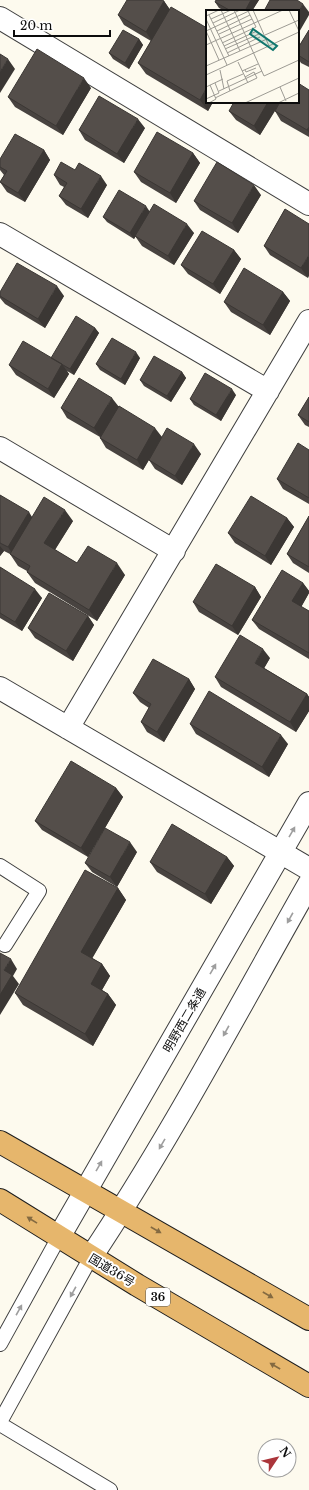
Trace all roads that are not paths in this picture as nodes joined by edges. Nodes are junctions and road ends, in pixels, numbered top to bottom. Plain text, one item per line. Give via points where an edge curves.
1 (0, 18) edge
2 (309, 204) edge
3 (0, 234) edge
4 (309, 321) edge
5 (268, 391) junction
6 (0, 448) edge
7 (174, 551) junction
8 (0, 688) edge
9 (68, 728) junction
10 (309, 803) edge
11 (281, 852) junction
12 (0, 866) edge
13 (309, 869) edge
14 (309, 884) edge
15 (4, 945) dead end
16 (0, 1142) edge
17 (86, 1191) junction
18 (0, 1200) edge
19 (122, 1211) junction
20 (59, 1237) junction
21 (91, 1257) junction
22 (309, 1319) edge
23 (0, 1344) edge
24 (309, 1386) edge
25 (0, 1423) edge
26 (110, 1490) edge

1 - 2 street
3 - 5 street
4 - 5 street
5 - 7 street
6 - 7 street
7 - 9 street
8 - 9 street
9 - 11 street
11 -> 10 street, 明野西二条通
11 - 13 street
17 -> 11 street, 明野西二条通
12 - 15 lane via 39,891
14 -> 19 street
16 - 17 highway
17 - 19 highway
17 - 20 street, 明野西二条通
20 -> 18 highway, 国道36号 / 36
19 - 21 street
19 -> 22 highway
20 - 21 highway, 国道36号 / 36
23 -> 20 lane
24 -> 21 highway, 国道36号 / 36
21 -> 25 lane
25 - 26 lane

